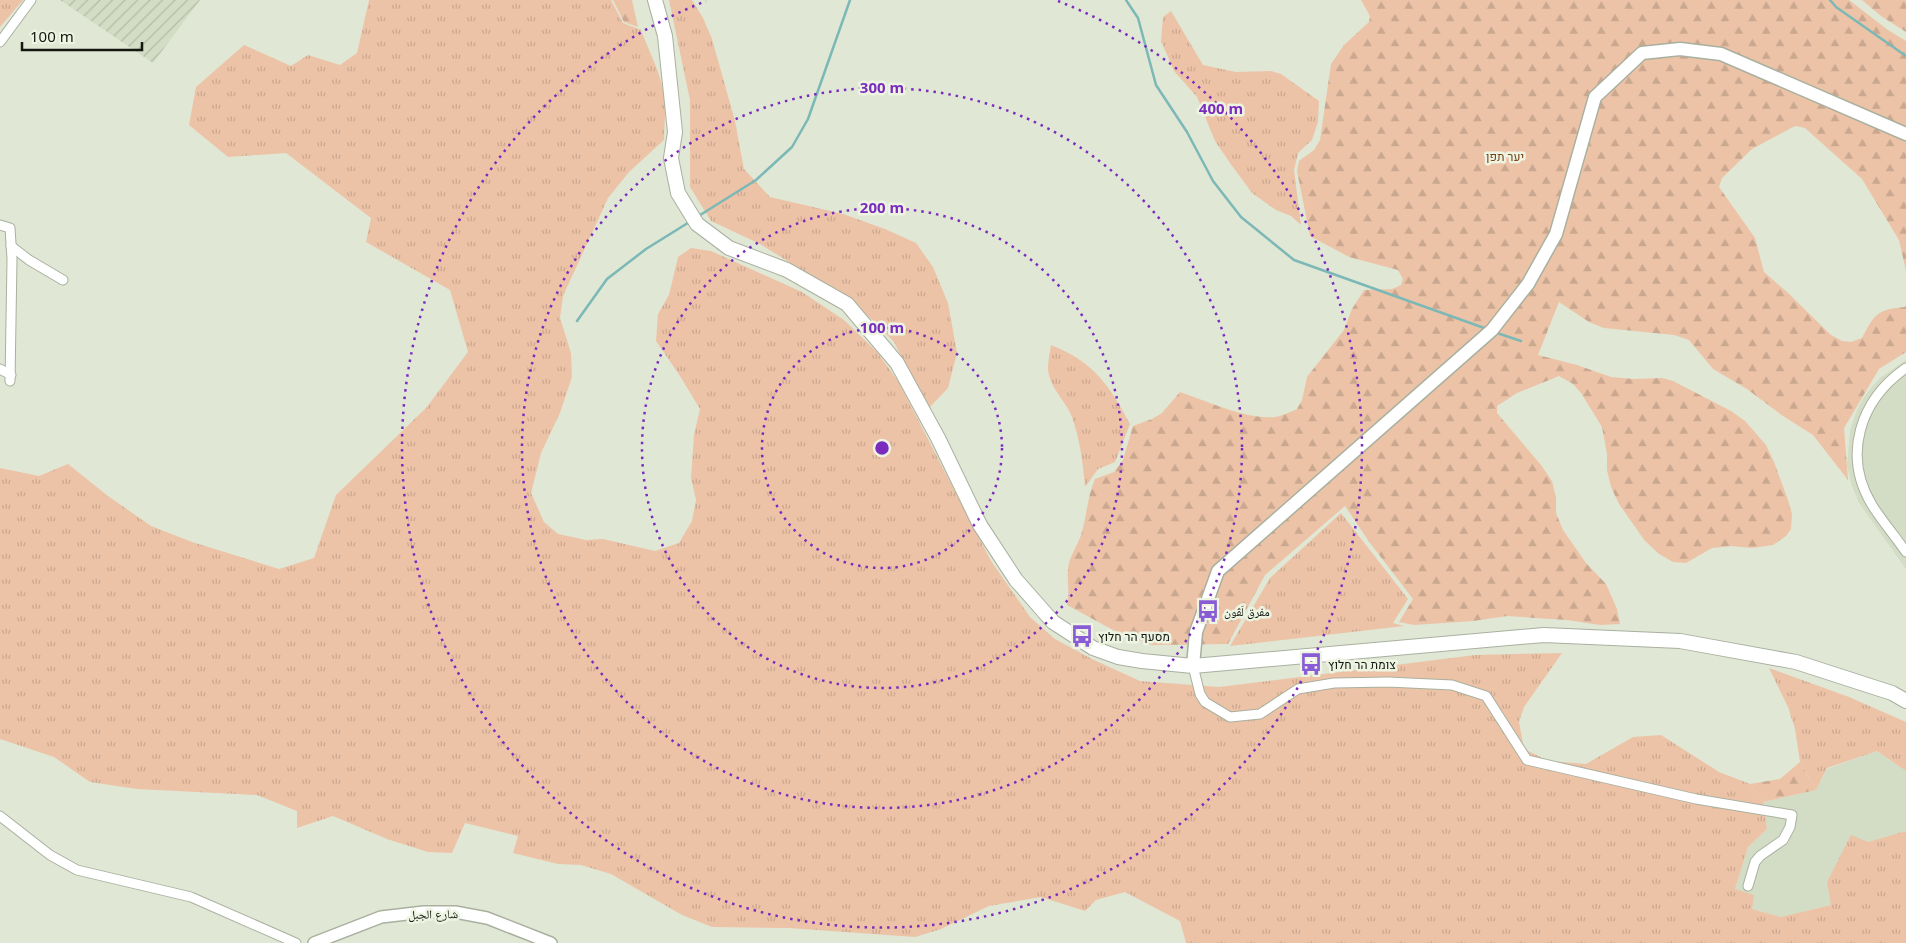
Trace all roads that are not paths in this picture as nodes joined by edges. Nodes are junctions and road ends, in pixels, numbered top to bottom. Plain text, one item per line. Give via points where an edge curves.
1 (31, 0) edge
2 (655, 0) edge
3 (0, 42) edge
4 (1906, 134) edge
5 (0, 225) edge
6 (11, 246) junction
7 (63, 280) dead end
8 (1906, 368) edge
9 (0, 369) edge
10 (1906, 552) edge
11 (1193, 666) junction
12 (1906, 701) edge
13 (0, 816) edge
14 (1748, 886) dead end
15 (296, 943) edge
16 (314, 943) edge
17 (551, 943) edge

1 - 3 street
2 - 11 main road via 665,36 675,132 671,158 678,193 697,224 729,248 787,270 847,304 897,363 980,525 1016,580 1053,622 1093,648 1118,657
4 - 11 main road via 1721,54 1680,49 1642,53 1596,97 1556,234 1528,284 1492,330 1218,571 1196,632
5 - 6 street via 10,228
6 - 7 street
6 - 9 street via 10,378
8 - 10 street via 1885,384 1870,404 1860,428 1857,453 1860,479 1872,504
11 - 12 main road via 1544,635 1660,640 1796,662 1892,693
11 - 14 street via 1205,702 1230,716 1260,714 1298,689 1316,686 1388,682 1452,685 1486,696 1527,760 1688,797 1792,816 1783,840 1755,862
13 - 15 street via 50,855 77,870 192,896
16 - 17 street, شارع الجبل via 381,917 424,912 455,912 487,918

